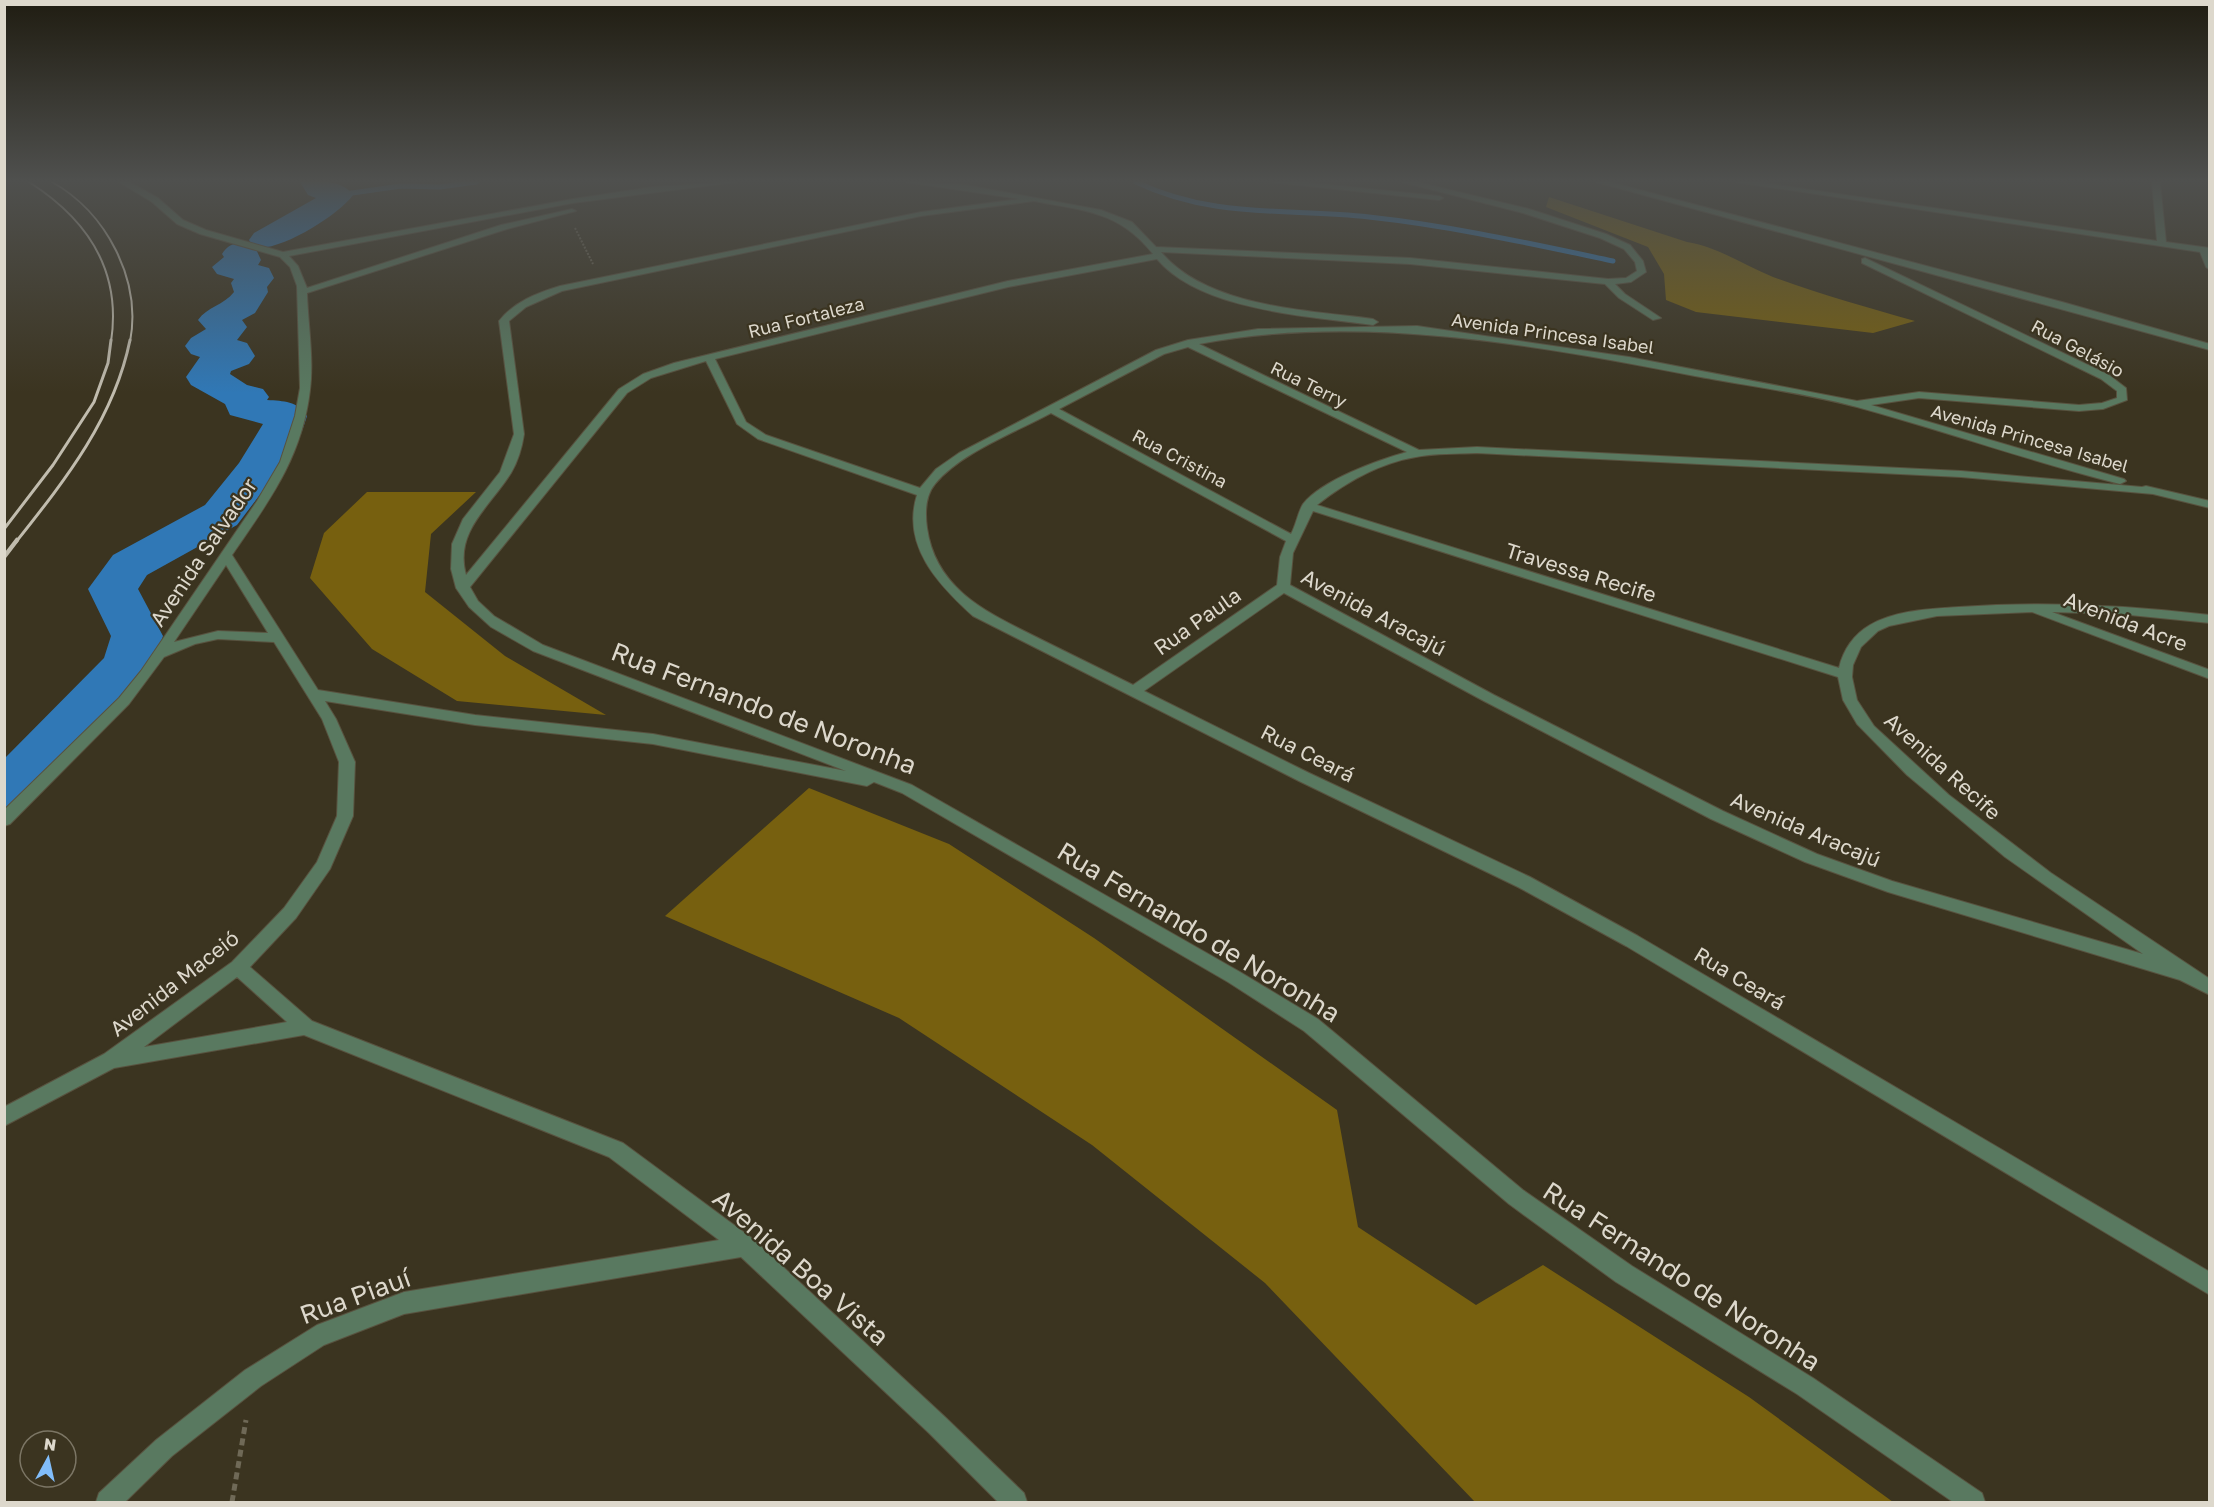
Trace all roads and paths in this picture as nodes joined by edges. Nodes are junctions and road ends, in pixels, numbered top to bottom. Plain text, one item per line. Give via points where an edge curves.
1 (274, 252) edge
2 (297, 252) edge
3 (424, 252) edge
4 (587, 252) edge
5 (738, 252) edge
6 (1154, 252) edge
7 (1156, 252) edge
8 (1166, 252) edge
9 (1632, 252) edge
10 (1847, 252) edge
11 (1860, 252) edge
12 (283, 255) junction
13 (601, 281) junction
14 (1608, 282) junction
15 (302, 291) junction
16 (1656, 318) dead end
17 (1425, 330) junction
18 (1188, 343) junction
19 (2210, 346) edge
20 (710, 358) junction
21 (1857, 404) junction
22 (1050, 408) junction
23 (1416, 453) junction
24 (2153, 491) junction
25 (923, 493) junction
26 (2210, 505) edge
27 (1308, 506) junction
28 (1293, 540) junction
29 (226, 555) junction
30 (1283, 586) junction
31 (462, 588) junction
32 (2027, 606) junction
33 (2210, 618) edge
34 (280, 639) junction
35 (160, 654) junction
36 (1843, 674) junction
37 (2210, 675) edge
38 (1135, 690) junction
39 (313, 694) junction
40 (907, 789) junction
41 (4, 820) edge
42 (238, 967) junction
43 (2185, 974) junction
44 (2210, 988) edge
45 (306, 1027) junction
46 (111, 1060) junction
47 (4, 1116) edge
48 (745, 1246) junction
49 (2210, 1284) edge
50 (253, 1378) junction
51 (108, 1503) edge
52 (232, 1503) edge
53 (1015, 1503) edge
54 (1973, 1503) edge

1 - 12 street
2 - 12 street
3 - 15 street
4 - 13 path
5 - 13 street
6 - 20 street, Rua Fortaleza via 1008,284
7 - 17 street, Avenida Princesa Isabel via 1179,276 1234,297 1274,307
8 - 14 street, Rua Fortaleza via 1399,260
9 - 14 street, Rua Fortaleza via 1642,272 1628,280
10 - 21 street, Rua Gelásio via 2062,355 2122,390 2122,400 2079,408 1930,395
11 - 19 street
12 - 15 street, Avenida Salvador via 294,266
13 - 31 street via 528,300 504,321 519,434 507,473 459,537 455,560
14 - 16 street
15 - 29 street, Avenida Salvador via 304,387 300,416 286,462
17 - 18 street via 1248,333
17 - 21 street, Avenida Princesa Isabel via 1629,360
18 - 22 street via 1160,352
18 - 23 street, Rua Terry
20 - 25 street via 742,424 762,437
20 - 31 street, Rua Fortaleza via 648,376 623,391
21 - 24 street, Avenida Princesa Isabel
22 - 25 street via 963,455 938,474
22 - 28 street, Rua Cristina
23 - 24 street via 1477,450 1587,454 1961,474
23 - 27 street via 1378,463 1331,488
24 - 26 street, Avenida Princesa Isabel
25 - 38 street, Rua Ceará via 920,515 924,551 943,582 978,613
27 - 28 street, Avenida Aracajú via 1305,524
27 - 36 street, Travessa Recife
28 - 30 street, Avenida Aracajú
29 - 34 street, Avenida Maceió
29 - 35 street, Avenida Salvador
30 - 38 street, Rua Paula
30 - 43 street, Avenida Aracajú via 1499,704 1717,815 1811,858 1888,886
31 - 40 street, Rua Fernando de Noronha via 484,614 538,648
32 - 33 street
32 - 36 street via 1933,612 1883,623 1854,645
32 - 37 street, Avenida Acre
34 - 35 street via 243,633 213,634 188,640
34 - 39 street, Avenida Maceió
35 - 41 street, Avenida Salvador via 124,701
36 - 43 street, Avenida Recife via 1850,699 1872,734 1944,801 2033,869
38 - 49 street, Rua Ceará via 1304,777 1524,882 1632,941
39 - 40 street via 475,720 653,740
39 - 42 street, Avenida Maceió via 329,719 347,762 345,816 324,865 290,913
40 - 54 street, Rua Fernando de Noronha via 1234,976 1311,1025 1515,1197 1624,1274 1805,1386
42 - 45 street, Avenida Boa Vista
42 - 46 street, Avenida Maceió
43 - 44 street
45 - 46 street
45 - 48 street, Avenida Boa Vista via 616,1150
46 - 47 street, Avenida Maceió
48 - 50 street, Rua Piauí via 404,1303 317,1335
48 - 53 street, Avenida Boa Vista
50 - 51 street, Rua Piauí via 164,1448
50 - 52 path

